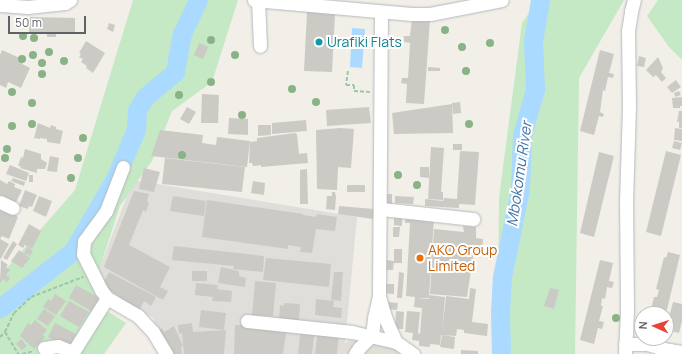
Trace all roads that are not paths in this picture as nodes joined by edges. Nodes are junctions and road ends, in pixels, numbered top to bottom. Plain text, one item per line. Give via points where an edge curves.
1 (70, 0) edge
2 (254, 0) edge
3 (258, 0) edge
4 (502, 0) edge
5 (634, 0) edge
6 (0, 5) edge
7 (381, 12) junction
8 (260, 46) dead end
9 (123, 167) dead end
10 (0, 202) edge
11 (12, 208) dead end
12 (381, 209) junction
13 (474, 219) dead end
14 (107, 298) junction
15 (379, 298) junction
16 (247, 321) dead end
17 (372, 336) junction
18 (396, 342) junction
19 (44, 348) dead end
20 (625, 349) edge
21 (663, 352) edge
22 (682, 352) edge
23 (166, 354) edge
24 (355, 354) edge
25 (413, 354) edge

1 - 6 street via 65,3 28,7
2 - 3 street
3 - 7 street
3 - 8 street
4 - 7 street via 430,14
5 - 20 street via 628,31
7 - 12 street
9 - 14 street via 106,211 84,241 82,254
10 - 11 street
12 - 13 street
12 - 15 street
14 - 19 street via 73,352 58,346
14 - 23 street via 138,316 153,332
15 - 17 street
15 - 18 street
16 - 17 street via 325,328
17 - 18 street
17 - 24 street
18 - 25 street
20 - 21 street via 647,344
21 - 22 street

